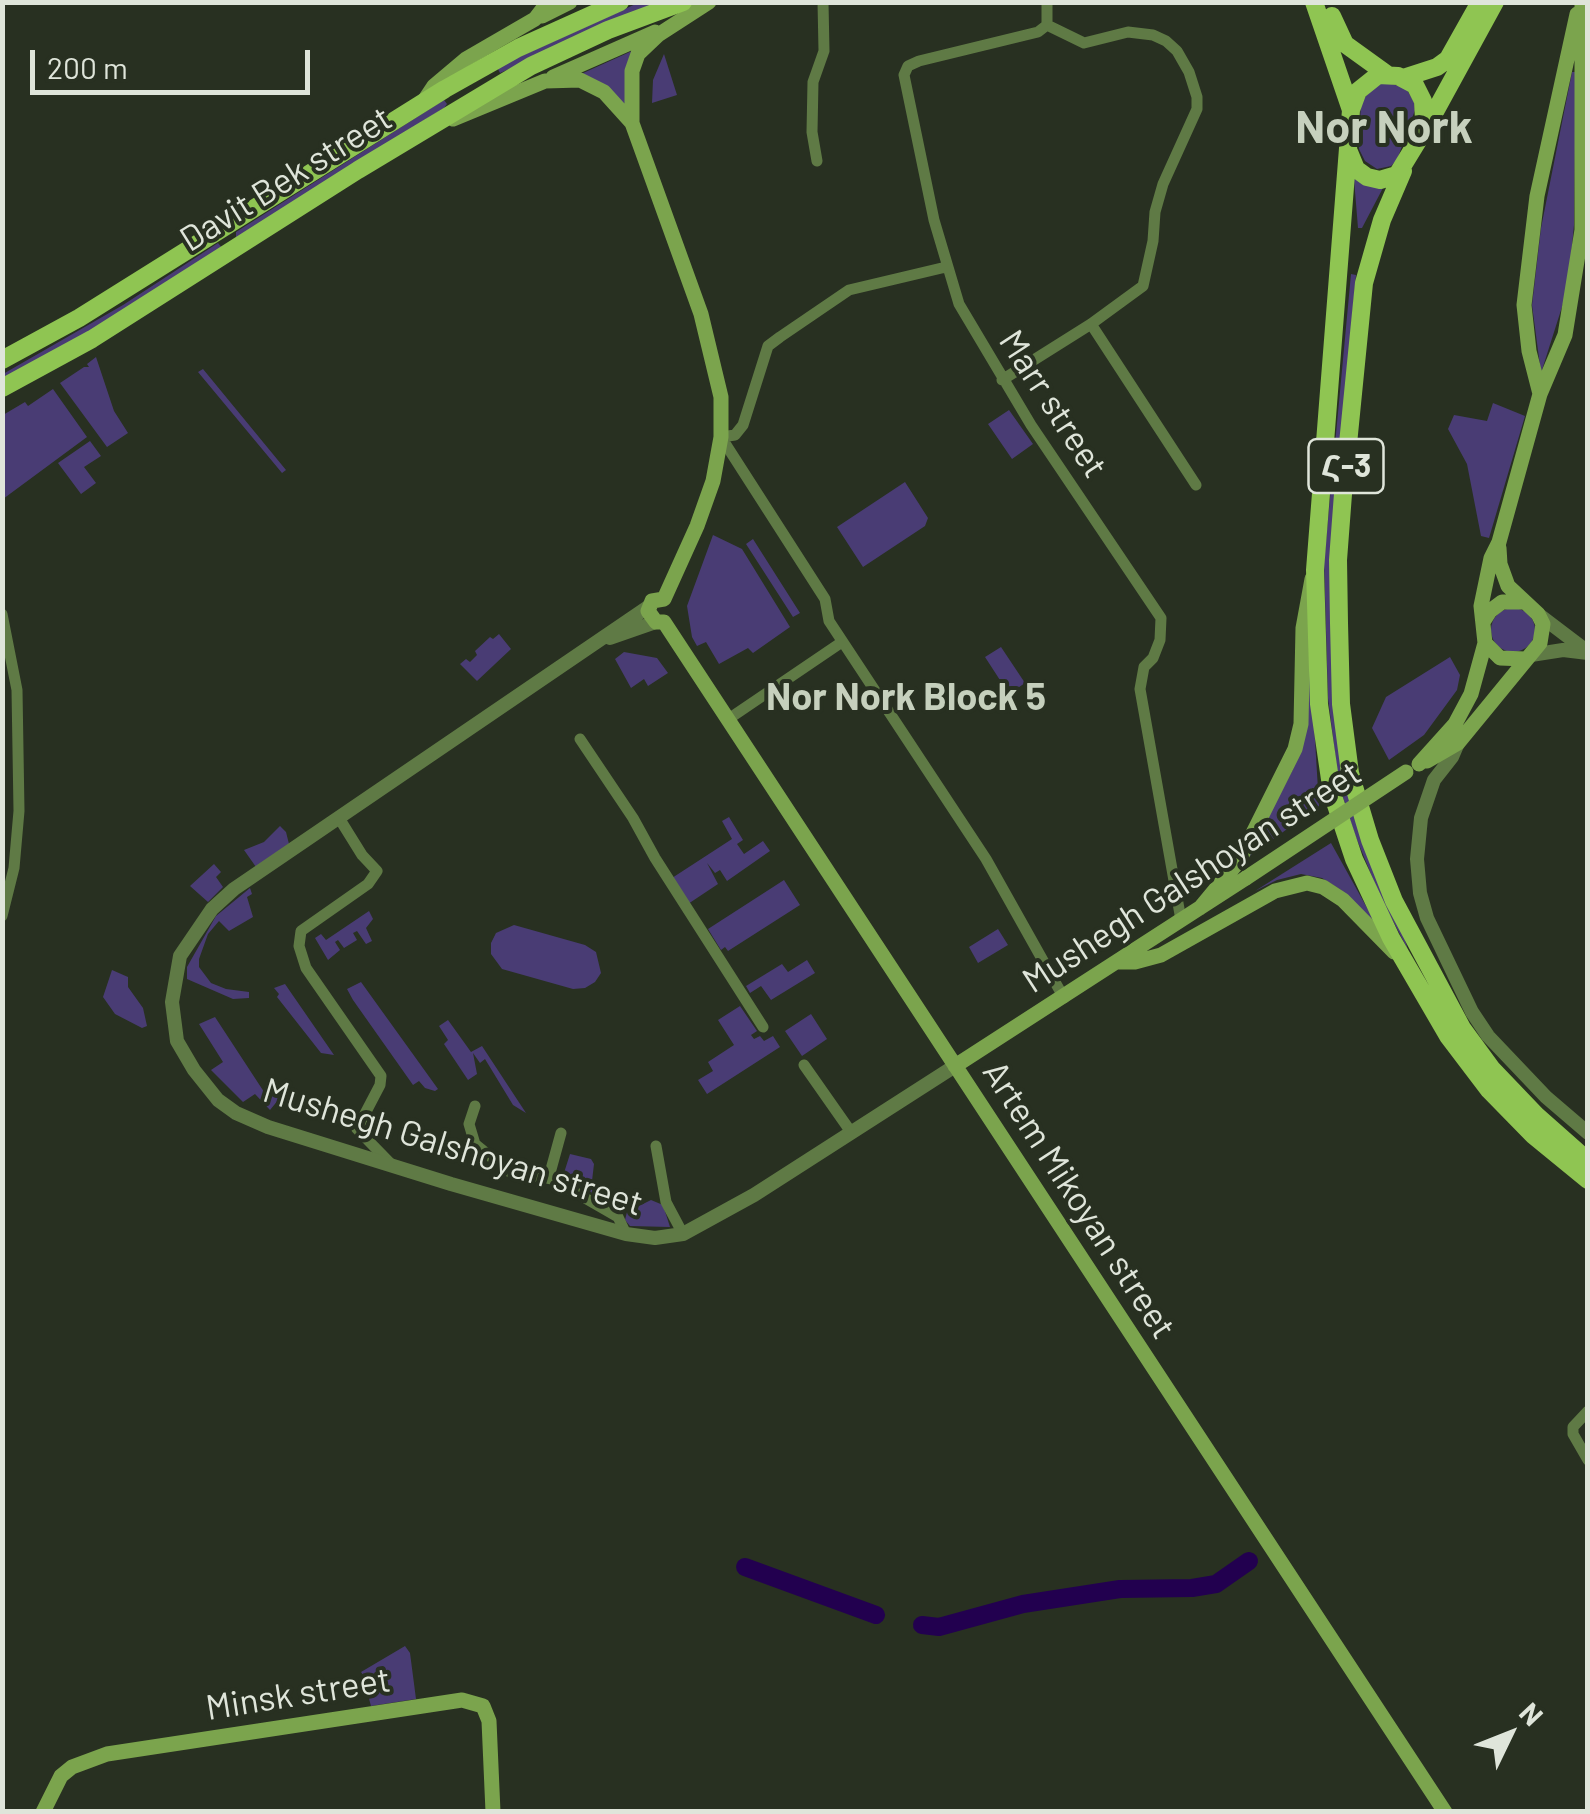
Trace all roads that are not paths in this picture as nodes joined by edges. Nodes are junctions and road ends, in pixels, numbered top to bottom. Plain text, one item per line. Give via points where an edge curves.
1 (548, 2) edge
2 (570, 2) edge
3 (620, 2) edge
4 (682, 2) edge
5 (710, 2) edge
6 (823, 2) edge
7 (1047, 2) edge
8 (1314, 2) edge
9 (1327, 2) edge
10 (1480, 2) edge
11 (1495, 2) edge
12 (1580, 2) edge
13 (535, 19) junction
14 (669, 26) junction
15 (1047, 26) junction
16 (1396, 76) junction
17 (544, 81) junction
18 (446, 89) junction
19 (422, 103) junction
20 (457, 110) junction
21 (1351, 110) junction
22 (435, 123) junction
23 (632, 123) junction
24 (1418, 139) junction
25 (1349, 152) junction
26 (817, 161) dead end
27 (1405, 166) junction
28 (222, 228) junction
29 (1585, 229) edge
30 (237, 249) junction
31 (946, 268) junction
32 (1583, 272) edge
33 (1091, 324) junction
34 (2, 360) edge
35 (1002, 380) junction
36 (2, 388) edge
37 (1540, 394) junction
38 (721, 438) junction
39 (1196, 485) dead end
40 (1499, 542) junction
41 (1315, 570) junction
42 (1524, 602) junction
43 (2, 614) edge
44 (1538, 614) junction
45 (656, 617) junction
46 (1483, 623) junction
47 (842, 642) junction
48 (1484, 642) junction
49 (1588, 652) edge
50 (1528, 657) junction
51 (728, 720) junction
52 (580, 739) dead end
53 (1458, 743) junction
54 (1412, 768) junction
55 (339, 818) junction
56 (1200, 908) junction
57 (2, 916) edge
58 (1181, 920) junction
59 (1401, 958) junction
60 (1118, 962) junction
61 (1431, 974) junction
62 (1064, 998) junction
63 (1472, 1012) junction
64 (763, 1027) dead end
65 (804, 1065) dead end
66 (955, 1066) junction
67 (475, 1106) dead end
68 (852, 1132) junction
69 (561, 1133) dead end
70 (1588, 1133) edge
71 (656, 1146) dead end
72 (1588, 1161) edge
73 (394, 1166) junction
74 (552, 1180) junction
75 (1588, 1180) edge
76 (626, 1234) junction
77 (682, 1234) junction
78 (1588, 1412) edge
79 (1588, 1460) edge
80 (43, 1812) edge
81 (493, 1812) edge
82 (1445, 1812) edge

1 - 13 main road
2 - 13 main road
3 - 18 main road, Davit Bek street
4 - 20 main road, Davit Bek street via 531,66
5 - 14 main road
6 - 26 street via 824,51 814,82 812,132
7 - 15 street
8 - 21 main road
9 - 16 main road via 1345,44
10 - 16 main road via 1448,58
11 - 24 main road
12 - 29 main road
12 - 37 main road via 1537,196 1524,305
13 - 19 main road via 466,58
14 - 17 main road
14 - 23 main road via 638,54
15 - 31 street, Marr street via 918,61 904,74
15 - 33 street via 1084,43 1128,32 1166,40 1190,72 1197,97 1194,119 1163,184 1143,286
16 - 21 main road via 1365,83
16 - 24 main road via 1415,85 1423,101
17 - 22 main road
17 - 23 main road via 580,80 604,92
18 - 19 main road, Davit Bek street
18 - 20 main road via 460,95
19 - 28 main road, Davit Bek street
20 - 22 main road, Davit Bek street
21 - 25 main road
22 - 30 main road, Davit Bek street
23 - 38 main road via 713,353
24 - 27 main road
25 - 27 main road via 1367,176 1390,178
25 - 41 main road, Հ-3
27 - 61 main road, Հ-3 via 1364,283 1338,560 1342,704 1350,773 1366,829
28 - 30 main road via 224,241
28 - 34 main road, Davit Bek street
29 - 32 main road
30 - 36 main road, Davit Bek street
31 - 35 street, Marr street
31 - 38 street via 849,290 780,336 768,346 743,425
32 - 37 main road
33 - 35 street
33 - 39 street
35 - 58 street, Marr street via 1161,618 1160,640 1140,689
37 - 40 main road
38 - 45 main road via 703,511 664,599 656,599
38 - 47 street via 826,598 829,621
40 - 42 main road via 1502,574
40 - 46 main road via 1480,606
41 - 56 main road via 1303,628 1296,749 1239,862
41 - 59 main road, Հ-3 via 1320,704 1332,794
42 - 44 main road
42 - 46 main road via 1502,602
43 - 57 street via 17,690 19,811
44 - 49 street
44 - 50 main road via 1542,635
45 - 51 main road, Artem Mikoyan street
45 - 55 street, Mushegh Galshoyan street via 600,642
46 - 48 main road
47 - 51 street
47 - 62 street via 986,859
48 - 50 main road via 1500,658
48 - 54 main road via 1463,710
49 - 50 street
50 - 53 main road
51 - 66 main road, Artem Mikoyan street
52 - 64 street
53 - 54 main road, Mushegh Galshoyan street
53 - 63 street via 1428,793 1417,859 1427,918
54 - 56 main road, Mushegh Galshoyan street, bridge
55 - 73 street via 377,871 301,930 299,946 306,968 381,1076 357,1129
55 - 73 street, Mushegh Galshoyan street via 234,889 200,923 180,956 172,1002 176,1041 218,1100 236,1112
56 - 58 main road, Mushegh Galshoyan street
58 - 60 main road, Mushegh Galshoyan street
59 - 60 main road via 1342,900 1307,883 1264,896 1161,955
59 - 75 main road, Հ-3 via 1488,1090
60 - 62 main road, Mushegh Galshoyan street
61 - 63 street
61 - 72 main road, Հ-3 via 1492,1068
62 - 66 main road, Mushegh Galshoyan street
63 - 70 street via 1519,1071
65 - 68 street
66 - 68 street, Mushegh Galshoyan street
66 - 82 main road, Artem Mikoyan street
67 - 74 street via 469,1124 475,1144 508,1171
68 - 77 street, Mushegh Galshoyan street
69 - 74 street
71 - 77 street via 666,1202
73 - 76 street, Mushegh Galshoyan street
74 - 76 street via 618,1217
76 - 77 street, Mushegh Galshoyan street
78 - 79 street via 1575,1422 1573,1434
80 - 81 main road, Minsk street via 61,1776 107,1754 462,1700 483,1706 489,1721

